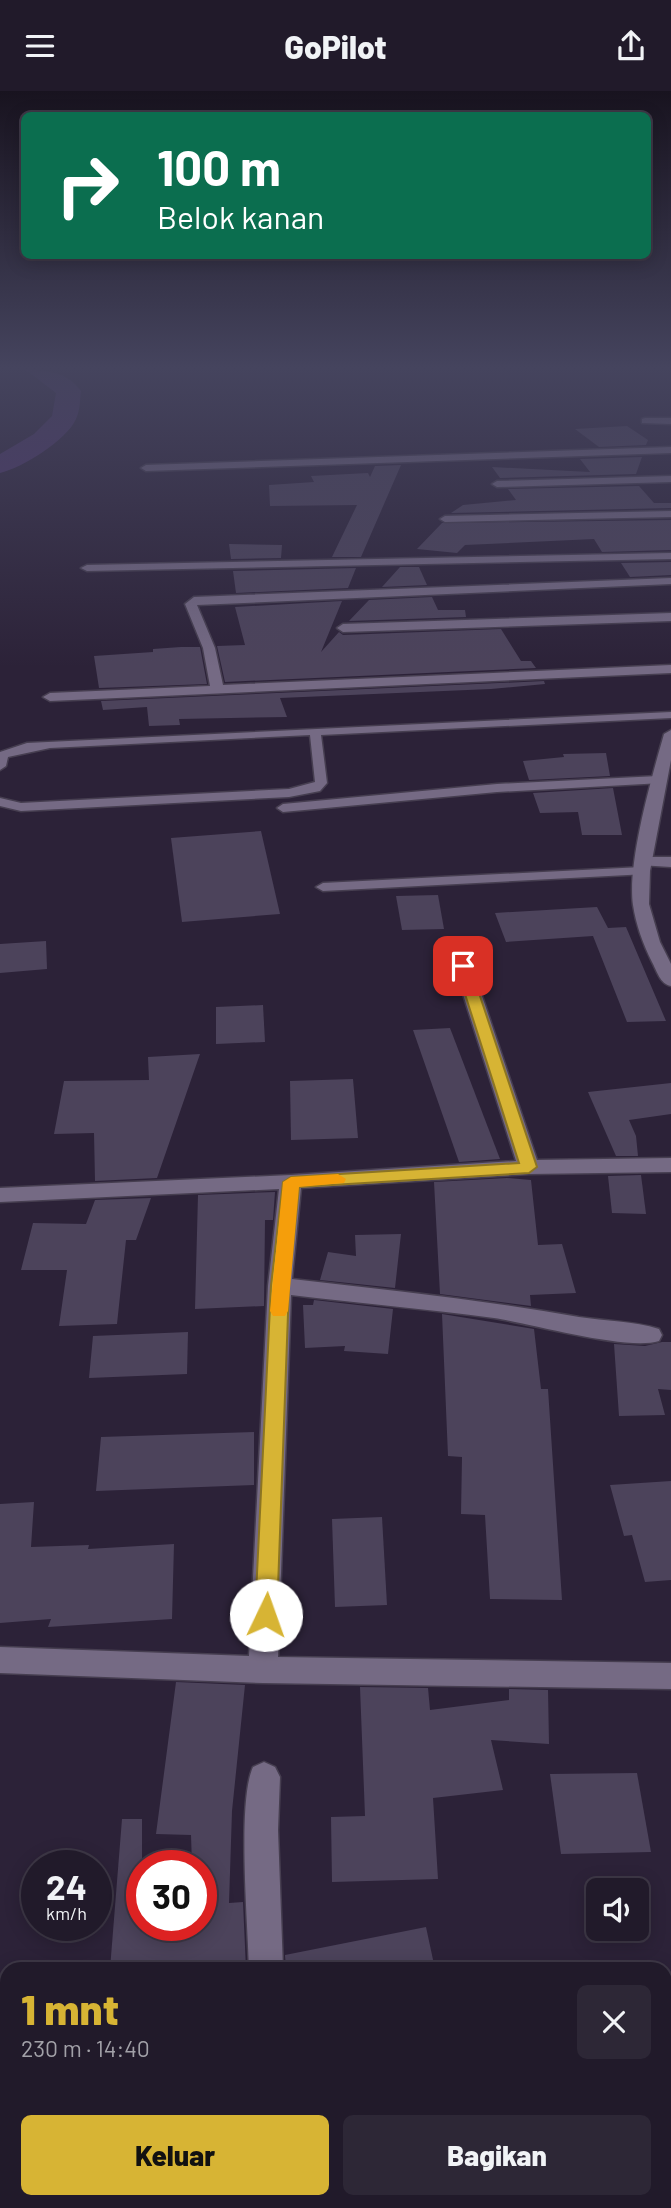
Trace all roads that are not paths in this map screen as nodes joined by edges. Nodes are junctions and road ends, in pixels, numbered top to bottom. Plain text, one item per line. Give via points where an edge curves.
1 (671, 478) edge
2 (497, 484) dead end
3 (671, 514) edge
4 (444, 519) dead end
5 (671, 556) edge
6 (88, 568) dead end
7 (671, 581) edge
8 (671, 617) edge
9 (344, 628) dead end
10 (671, 669) edge
11 (217, 688) junction
12 (50, 697) dead end
13 (671, 715) edge
14 (314, 731) junction
15 (671, 734) edge
16 (0, 766) edge
17 (665, 781) edge
18 (0, 802) edge
19 (284, 808) dead end
20 (671, 863) edge
21 (643, 867) junction
22 (323, 887) dead end
23 (463, 966) dead end
24 (671, 981) edge
25 (671, 1164) edge
26 (529, 1167) junction
27 (291, 1182) junction
28 (0, 1195) edge
29 (280, 1286) junction
30 (650, 1335) dead end
31 (0, 1660) edge
32 (263, 1670) junction
33 (671, 1676) edge
34 (264, 1777) dead end
35 (266, 1962) edge

1 - 2 street
3 - 4 street
5 - 6 street
7 - 11 street via 194,601 191,604 209,648
8 - 9 street
10 - 11 street
11 - 12 street
13 - 14 lane
14 - 16 lane via 50,744 3,755
14 - 18 lane via 321,783 316,788 21,807
15 - 17 street
17 - 19 lane via 497,788
17 - 21 street
20 - 21 street
21 - 22 lane
21 - 24 street via 640,904 650,942
23 - 26 street
25 - 26 street
26 - 27 street
27 - 28 street
27 - 29 street
29 - 30 street via 495,1310
29 - 32 street
31 - 32 street
32 - 33 street
34 - 35 street

